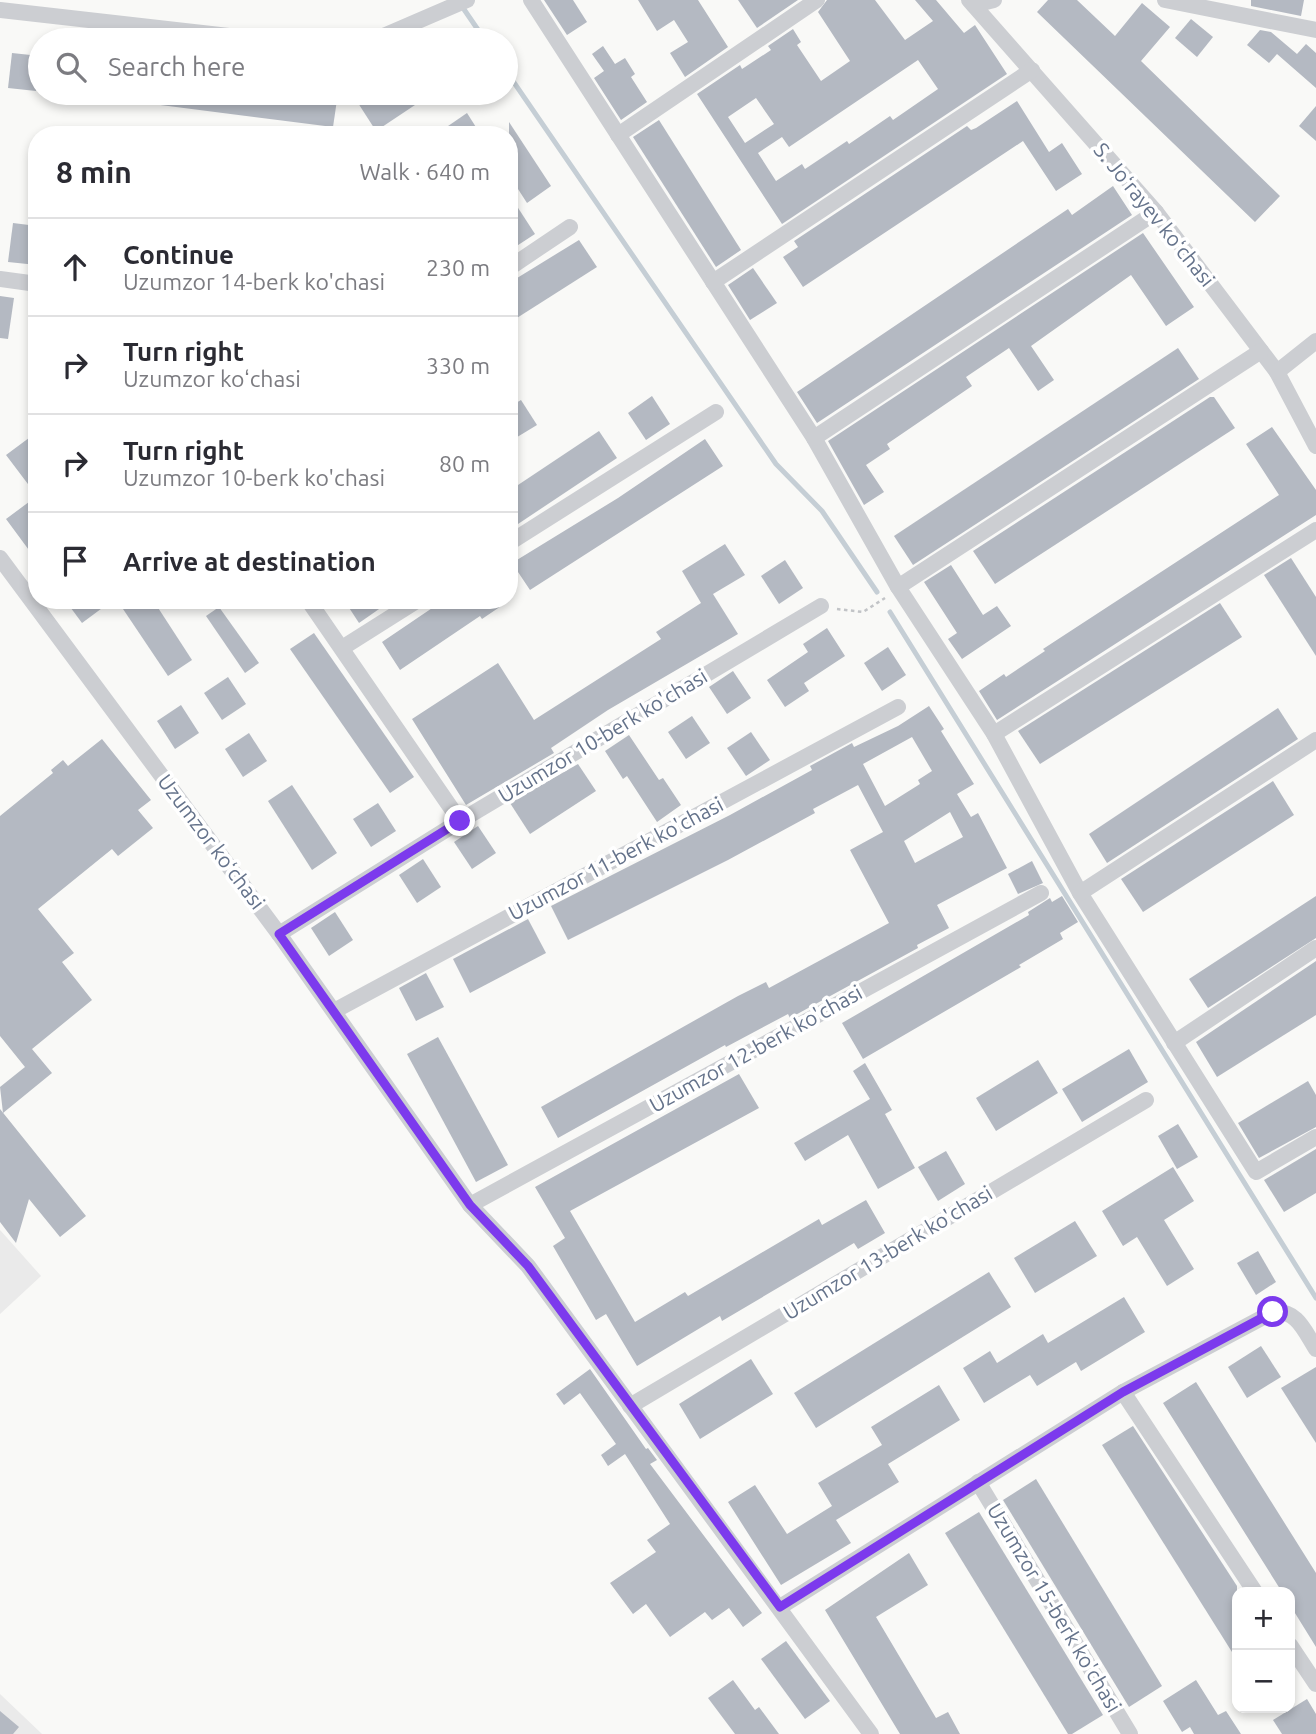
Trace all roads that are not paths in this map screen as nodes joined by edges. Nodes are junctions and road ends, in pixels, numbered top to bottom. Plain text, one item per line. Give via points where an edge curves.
1 (531, 0) edge
2 (817, 0) edge
3 (994, 0) edge
4 (1165, 0) edge
5 (462, 2) edge
6 (972, 2) edge
7 (0, 10) edge
8 (159, 28) edge
9 (402, 28) edge
10 (1316, 30) edge
11 (1032, 70) junction
12 (618, 135) junction
13 (1156, 212) junction
14 (570, 227) dead end
15 (518, 262) edge
16 (0, 279) edge
17 (713, 282) junction
18 (28, 283) edge
19 (1316, 341) edge
20 (1261, 351) junction
21 (1277, 372) junction
22 (716, 412) dead end
23 (814, 438) junction
24 (1316, 446) edge
25 (1316, 530) edge
26 (518, 537) edge
27 (0, 558) edge
28 (898, 587) junction
29 (28, 596) edge
30 (821, 606) road end
31 (38, 609) edge
32 (314, 609) edge
33 (404, 609) edge
34 (342, 648) junction
35 (898, 707) dead end
36 (994, 734) junction
37 (1316, 740) edge
38 (460, 821) junction
39 (1041, 893) dead end
40 (1080, 893) junction
41 (279, 934) junction
42 (1316, 948) edge
43 (334, 1011) junction
44 (1174, 1043) junction
45 (1146, 1100) dead end
46 (1316, 1137) edge
47 (470, 1205) junction
48 (1316, 1349) edge
49 (1123, 1392) junction
50 (630, 1406) junction
51 (978, 1482) junction
52 (1252, 1587) edge
53 (780, 1607) junction
54 (1293, 1650) edge
55 (1316, 1684) edge
56 (871, 1734) edge
57 (1130, 1734) edge

1 - 12 street
2 - 12 street
3 - 6 street
4 - 10 street
5 - 9 street
6 - 11 street, S. Joʻrayev koʻchasi
7 - 8 street
11 - 13 street, S. Joʻrayev koʻchasi
11 - 17 street
12 - 17 street
13 - 20 street, S. Joʻrayev koʻchasi
13 - 23 street
14 - 15 street
16 - 18 street
17 - 23 street
19 - 21 street
20 - 21 street, S. Joʻrayev koʻchasi
20 - 28 street
21 - 24 street, S. Joʻrayev koʻchasi
22 - 26 street
23 - 28 street
25 - 36 street
27 - 29 street, Uzumzor koʻchasi
28 - 36 street
30 - 38 street, Uzumzor 10-berk ko'chasi
31 - 41 street, Uzumzor koʻchasi
32 - 34 street
33 - 34 street
34 - 38 street
35 - 43 street, Uzumzor 11-berk ko'chasi
36 - 40 street
37 - 40 street
38 - 41 street, Uzumzor 10-berk ko'chasi
39 - 47 street, Uzumzor 12-berk ko'chasi
40 - 44 street
41 - 43 street, Uzumzor koʻchasi
42 - 44 street
43 - 47 street, Uzumzor koʻchasi
44 - 46 street via 1256,1172
45 - 50 street, Uzumzor 13-berk ko'chasi
47 - 50 street, Uzumzor koʻchasi via 528,1266
48 - 49 street via 1295,1317 1286,1311 1273,1312
49 - 51 street
49 - 52 street
50 - 53 street, Uzumzor koʻchasi
51 - 53 street
51 - 57 street, Uzumzor 15-berk ko'chasi
53 - 56 street, Uzumzor koʻchasi
54 - 55 street

